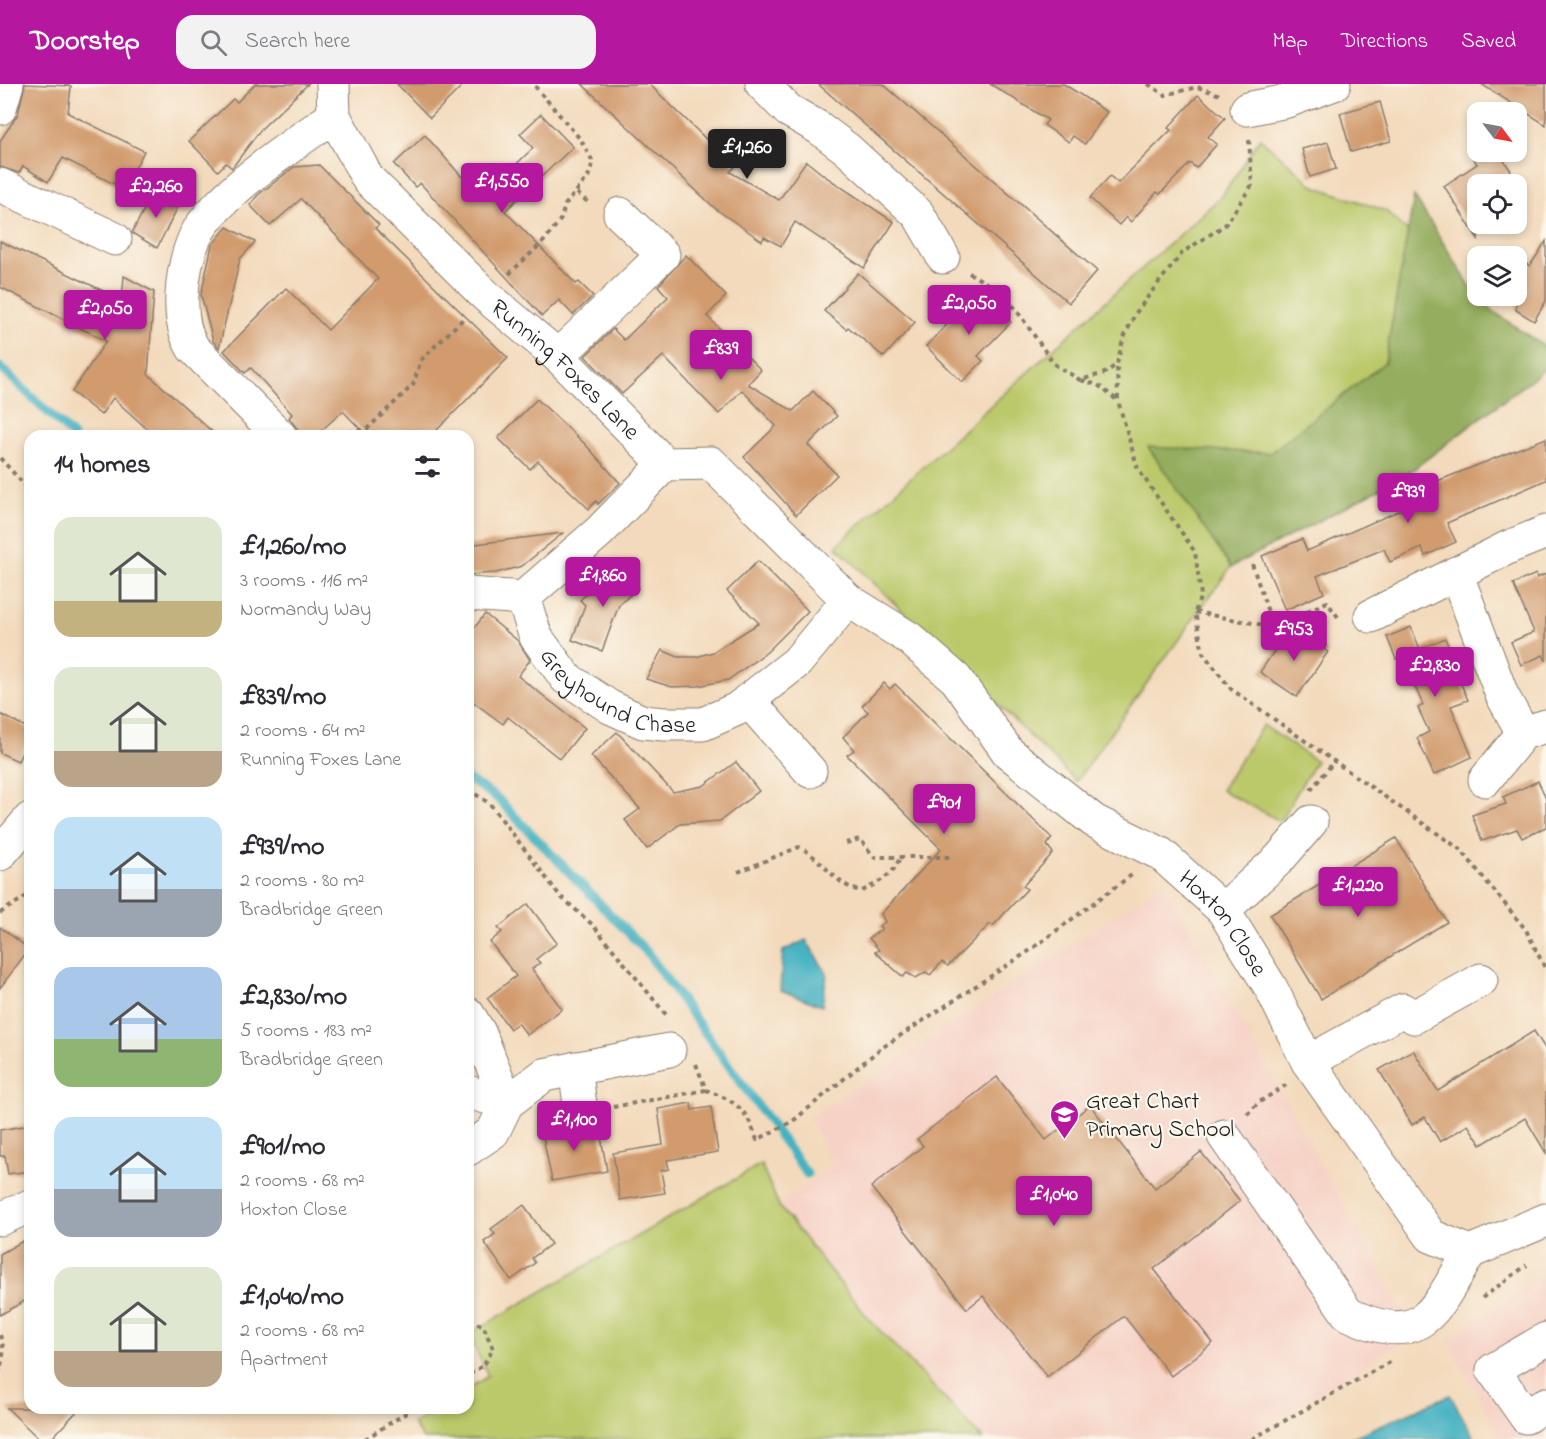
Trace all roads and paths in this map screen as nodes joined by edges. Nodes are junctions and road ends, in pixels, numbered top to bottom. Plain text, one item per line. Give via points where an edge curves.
1 (7, 84) edge
2 (333, 84) edge
3 (762, 84) edge
4 (1148, 84) edge
5 (1328, 85) edge
6 (0, 108) edge
7 (1247, 109) junction
8 (334, 116) junction
9 (0, 185) edge
10 (620, 214) dead end
11 (115, 239) dead end
12 (943, 257) joint
13 (558, 356) junction
14 (1117, 364) junction
15 (1080, 380) junction
16 (1118, 401) junction
17 (274, 430) edge
18 (0, 458) edge
19 (665, 464) junction
20 (24, 484) edge
21 (1546, 532) edge
22 (1252, 564) dead end
23 (1456, 573) junction
24 (474, 594) edge
25 (523, 598) junction
26 (848, 600) junction
27 (1195, 612) junction
28 (1358, 621) joint
29 (1273, 627) junction
30 (748, 700) junction
31 (1535, 729) edge
32 (798, 771) dead end
33 (1485, 780) dead end
34 (474, 793) edge
35 (1311, 822) dead end
36 (24, 826) edge
37 (846, 843) dead end
38 (0, 854) edge
39 (1161, 854) junction
40 (900, 857) junction
41 (950, 857) dead end
42 (738, 872) dead end
43 (24, 898) edge
44 (1223, 910) junction
45 (0, 913) edge
46 (1546, 970) edge
47 (1481, 980) dead end
48 (474, 1024) edge
49 (678, 1043) junction
50 (1310, 1065) junction
51 (575, 1068) junction
52 (706, 1090) junction
53 (474, 1094) edge
54 (507, 1103) junction
55 (581, 1109) joint
56 (1224, 1136) joint
57 (474, 1145) edge
58 (24, 1209) edge
59 (0, 1219) edge
60 (1546, 1220) edge
61 (1470, 1252) junction
62 (474, 1323) edge
63 (0, 1335) edge
64 (1546, 1339) edge
65 (0, 1371) edge
66 (474, 1371) edge
67 (1546, 1404) edge
68 (405, 1414) edge
69 (365, 1439) edge

1 - 6 street
2 - 8 street, Running Foxes Lane
3 - 12 street via 788,110 848,149 918,214
4 - 7 path via 1165,95 1197,87
5 - 7 street via 1287,101
7 - 14 path via 1252,185 1225,225 1183,252 1153,290 1135,314
8 - 13 street, Running Foxes Lane via 368,179 486,296
8 - 17 street via 228,196 196,235 185,264 182,303 186,338
9 - 11 street
10 - 13 street via 663,255
12 - 15 path via 986,283 1016,308 1054,364
13 - 19 street, Running Foxes Lane
14 - 15 path via 1105,373
14 - 16 path
15 - 16 path via 1098,385
16 - 27 path via 1138,469 1195,552 1201,595
18 - 20 path
19 - 25 street via 598,532
19 - 26 street via 711,463
21 - 23 street
22 - 29 path
23 - 28 street
23 - 31 street via 1502,695
24 - 25 street
25 - 30 street, Greyhound Chase via 536,637 566,678 643,723 703,724
26 - 30 street, Greyhound Chase via 797,662
26 - 39 street, Hoxton Close via 909,638 956,679 1008,752 1094,821
27 - 29 path
27 - 46 path via 1203,652 1232,689 1461,850 1526,930
28 - 29 path via 1327,602
30 - 32 street
31 - 33 street
34 - 49 path via 490,804 560,896 593,925
35 - 44 street via 1279,860
36 - 38 street
37 - 40 path via 860,839 874,857
39 - 44 street, Hoxton Close
39 - 52 path via 1029,951 880,1049 793,1121 757,1140 750,1121 736,1102
40 - 41 path
40 - 42 path via 898,866 888,876 862,891 841,884 799,847
43 - 45 path
44 - 50 street, Hoxton Close via 1271,988
47 - 50 street via 1414,1017 1403,1010
48 - 54 street
49 - 51 street
49 - 52 path
50 - 56 path via 1258,1103
50 - 61 street, Hoxton Close via 1431,1236
51 - 54 street via 544,1074
51 - 55 street
52 - 55 path via 600,1110
53 - 54 street
54 - 57 street via 493,1132
56 - 61 street via 1348,1314 1354,1317 1381,1328 1411,1327 1431,1315
58 - 59 street
60 - 61 street
62 - 66 path via 483,1325 493,1349 484,1365
63 - 65 path via 4,1350
64 - 67 street via 1493,1370 1526,1417
68 - 69 path

